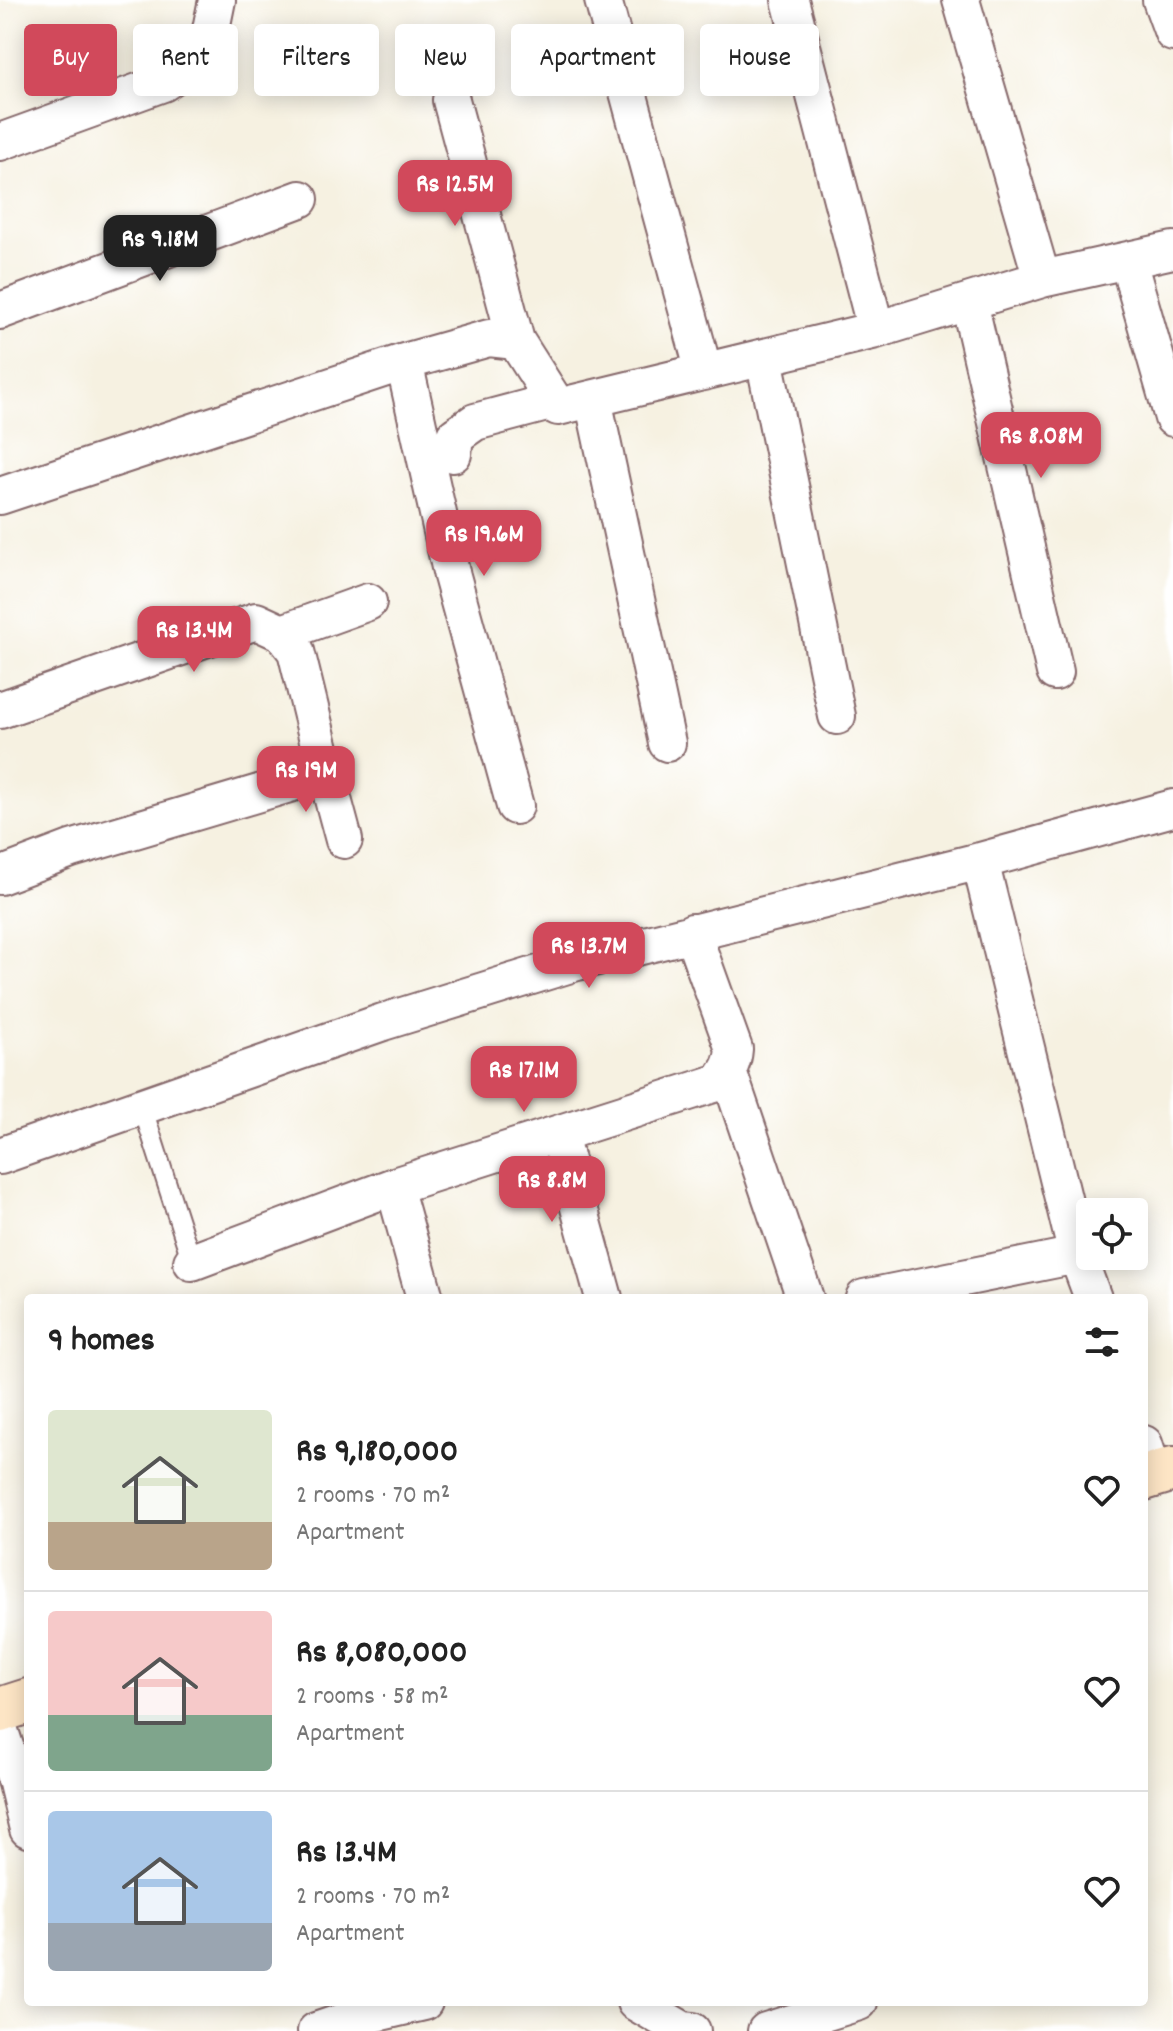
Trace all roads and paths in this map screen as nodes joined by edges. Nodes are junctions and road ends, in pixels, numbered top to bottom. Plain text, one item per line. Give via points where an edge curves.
1 (217, 0) edge
2 (603, 0) edge
3 (790, 0) edge
4 (961, 0) edge
5 (1161, 0) edge
6 (1173, 33) edge
7 (451, 100) dead end
8 (0, 142) edge
9 (300, 199) dead end
10 (1173, 250) edge
11 (1128, 261) junction
12 (1042, 279) junction
13 (969, 302) junction
14 (0, 311) edge
15 (876, 330) junction
16 (516, 341) junction
17 (764, 358) junction
18 (404, 362) junction
19 (704, 372) junction
20 (593, 399) junction
21 (554, 401) junction
22 (1173, 418) edge
23 (453, 454) dead end
24 (0, 496) edge
25 (368, 602) dead end
26 (282, 633) junction
27 (1055, 672) dead end
28 (0, 710) edge
29 (837, 716) dead end
30 (667, 743) dead end
31 (326, 773) junction
32 (515, 806) dead end
33 (1173, 808) edge
34 (344, 840) dead end
35 (980, 861) junction
36 (0, 876) edge
37 (692, 932) junction
38 (728, 1071) junction
39 (142, 1106) junction
40 (559, 1135) junction
41 (0, 1156) edge
42 (394, 1186) junction
43 (1076, 1251) edge
44 (1076, 1255) edge
45 (192, 1262) joint
46 (1083, 1270) edge
47 (424, 1294) edge
48 (603, 1294) edge
49 (804, 1294) edge
50 (884, 1294) edge
51 (1092, 1294) edge
52 (24, 1702) edge
53 (0, 1710) edge
54 (0, 1731) edge
55 (24, 1812) edge
56 (412, 2006) edge
57 (642, 2006) edge
58 (846, 2006) edge
59 (354, 2025) edge
60 (316, 2031) edge
61 (692, 2031) edge
62 (766, 2031) edge

1 - 8 street via 206,54 163,83
2 - 19 street
3 - 15 street
4 - 12 street
5 - 6 street
7 - 16 street
9 - 14 street
10 - 11 street
11 - 12 street
11 - 22 street
12 - 13 street
13 - 15 street
13 - 27 street
15 - 17 street
16 - 18 street via 489,338
16 - 21 street
17 - 19 street
17 - 29 street
18 - 24 street
18 - 32 street via 452,576
19 - 20 street
20 - 21 street via 558,407
20 - 30 street
21 - 23 street via 475,422 455,436
25 - 26 street
26 - 28 street via 256,621
26 - 31 street via 296,651
31 - 34 street
31 - 36 street via 71,849
33 - 35 street
35 - 37 street
35 - 43 street
37 - 38 street via 734,1049
37 - 39 street via 383,1022
38 - 40 street via 720,1082
38 - 49 street
39 - 41 street
39 - 45 lane
40 - 42 street
40 - 48 street
42 - 45 street
42 - 47 street
44 - 50 street
46 - 51 street
52 - 53 street
54 - 55 street
56 - 59 street
57 - 61 street
58 - 62 street
59 - 60 street

